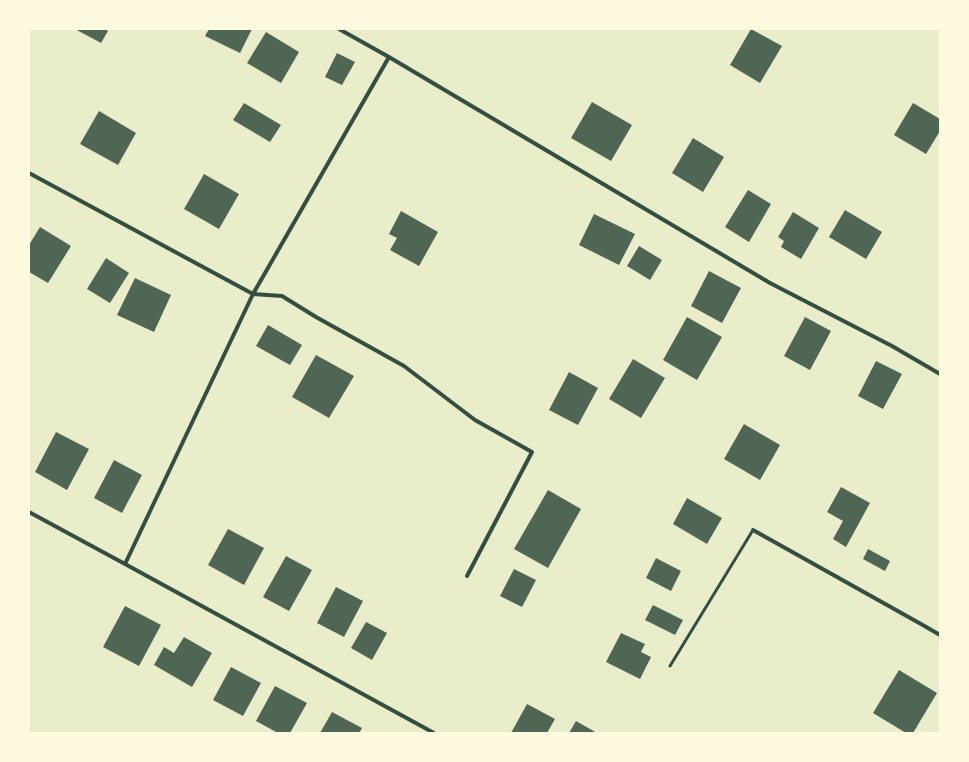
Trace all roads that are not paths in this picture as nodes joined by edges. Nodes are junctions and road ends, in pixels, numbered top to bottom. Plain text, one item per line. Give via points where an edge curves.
1 (339, 29) edge
2 (389, 57) junction
3 (29, 173) edge
4 (253, 294) junction
5 (940, 374) edge
6 (29, 512) edge
7 (754, 530) joint
8 (125, 564) junction
9 (467, 576) dead end
10 (940, 635) edge
11 (670, 666) dead end
12 (434, 733) edge

1 - 2 street
2 - 4 street
2 - 5 street via 770,283 892,346
3 - 4 street
4 - 8 street
4 - 9 street via 282,296 404,366 475,420 532,452
6 - 8 street
7 - 10 street
7 - 11 lane
8 - 12 street

